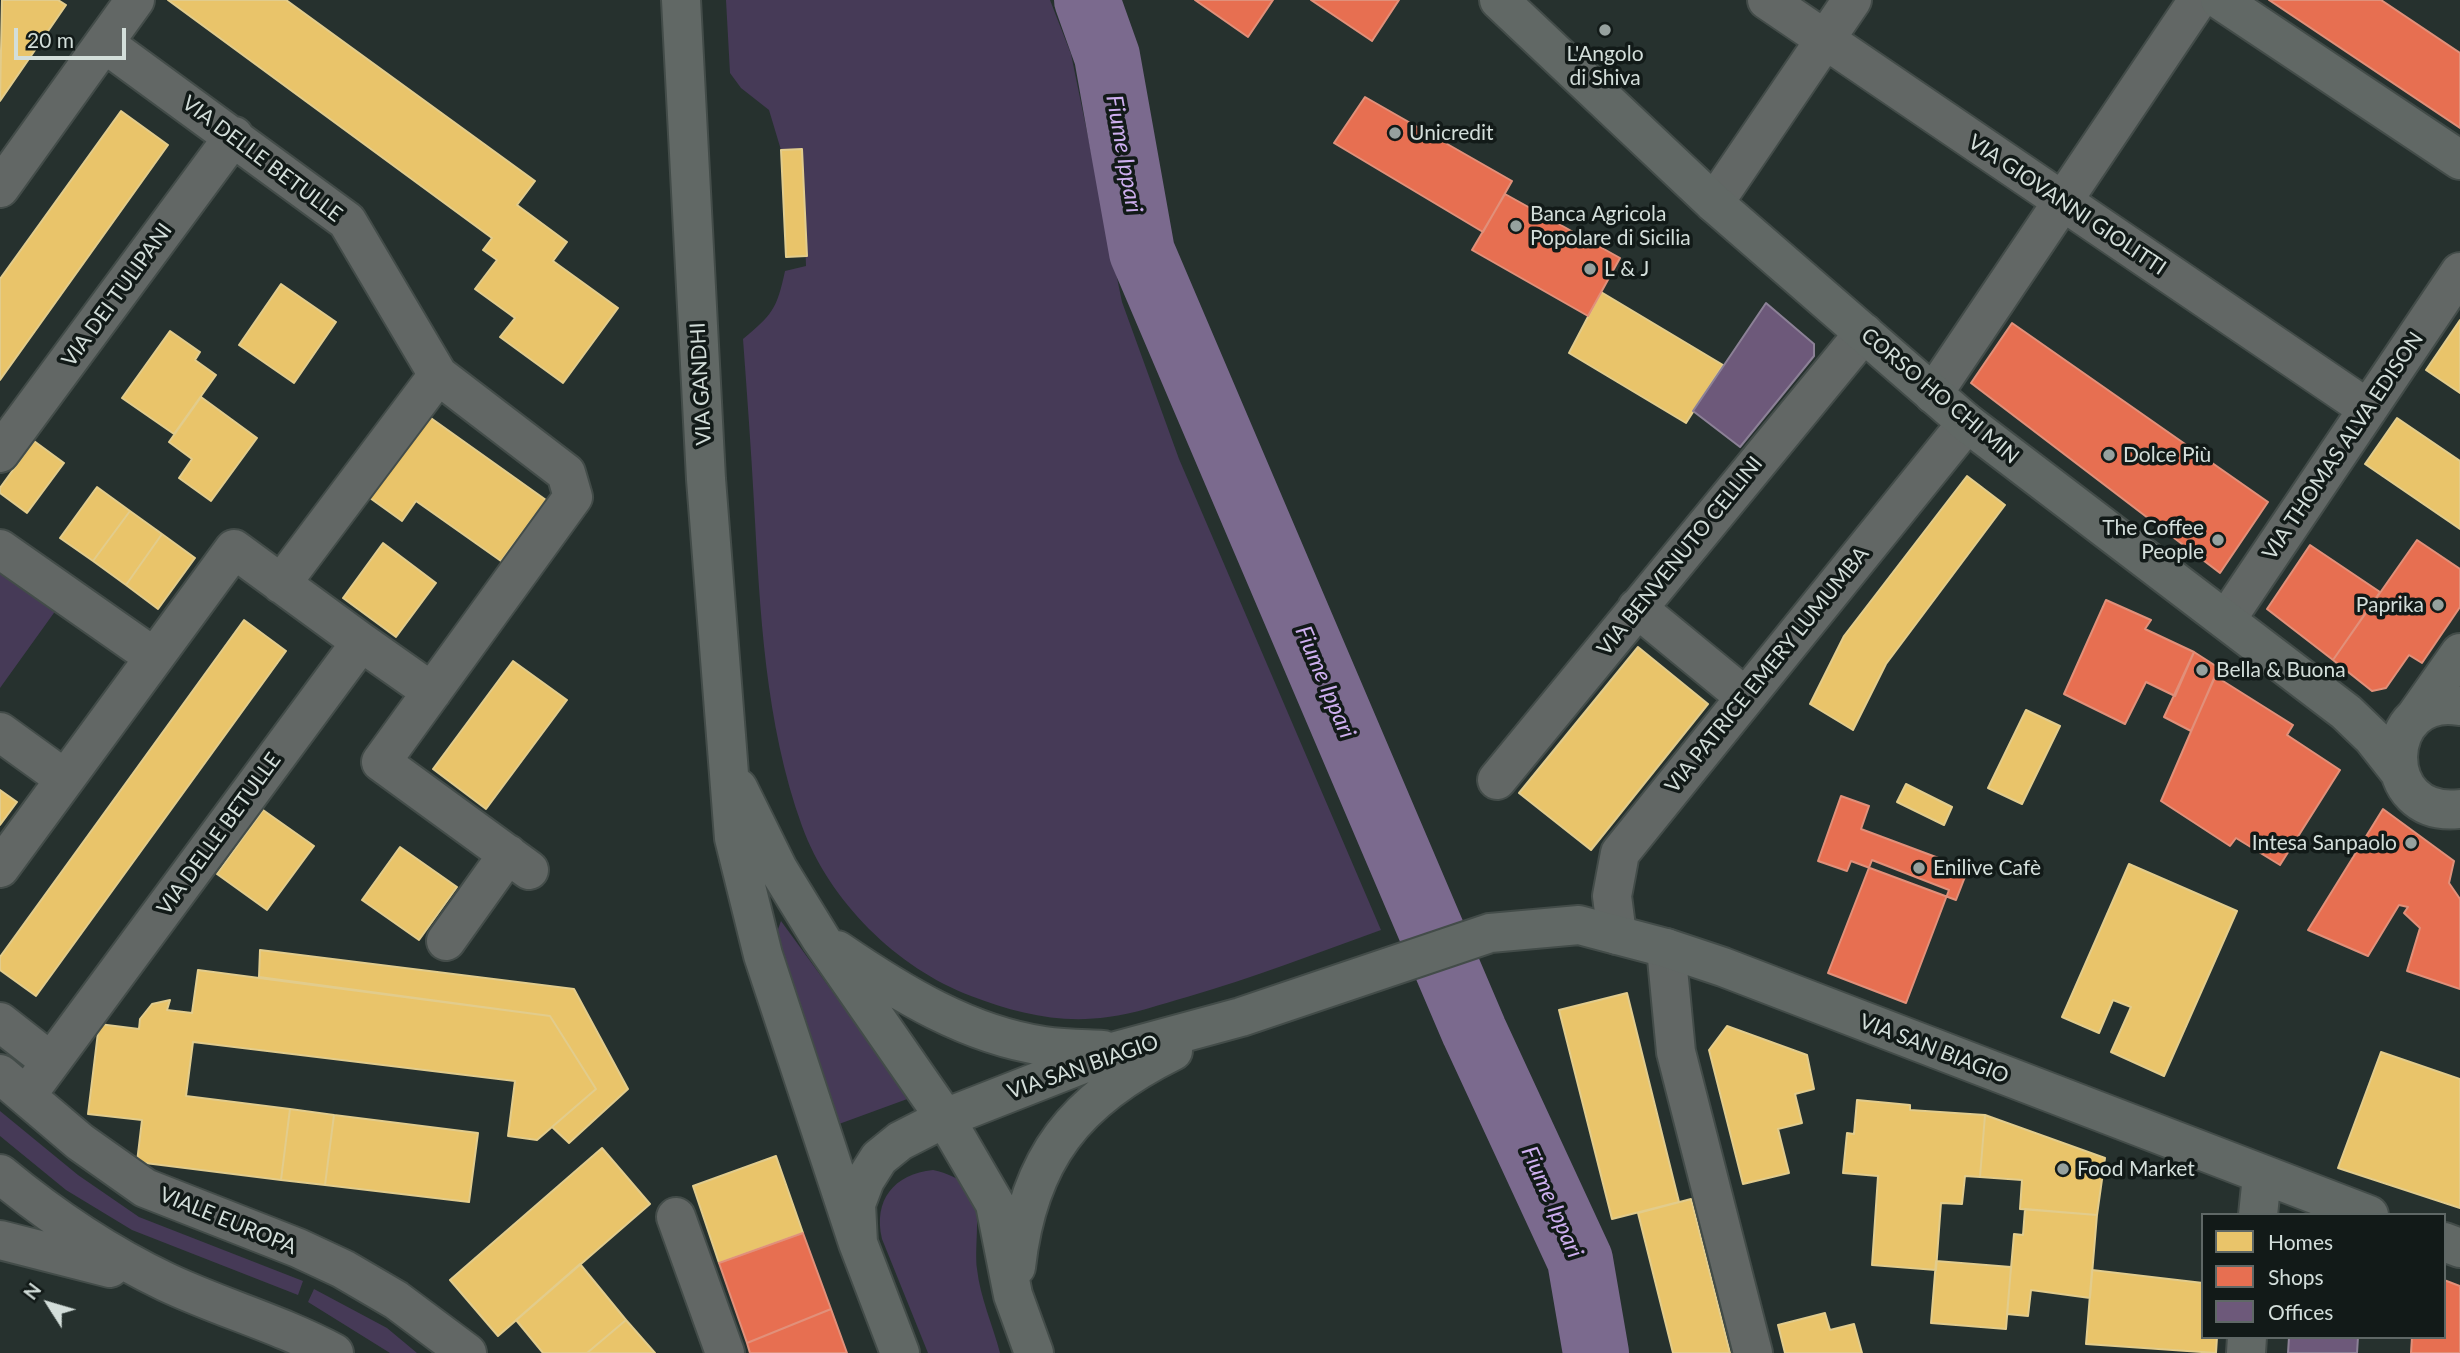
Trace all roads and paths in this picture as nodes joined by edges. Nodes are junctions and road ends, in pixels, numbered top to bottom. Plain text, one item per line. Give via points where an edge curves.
1 (135, 0) edge
2 (681, 0) edge
3 (1499, 0) edge
4 (1767, 0) edge
5 (1852, 0) edge
6 (2198, 0) edge
7 (2220, 0) edge
8 (1825, 39) junction
9 (104, 43) junction
10 (234, 136) junction
11 (2460, 160) edge
12 (1, 184) edge
13 (2063, 202) junction
14 (1714, 203) junction
15 (2460, 272) edge
16 (1864, 333) junction
17 (438, 375) junction
18 (1933, 394) junction
19 (2368, 409) junction
20 (1967, 423) junction
21 (0, 453) edge
22 (0, 549) edge
23 (281, 584) junction
24 (1637, 608) junction
25 (2226, 620) junction
26 (362, 642) junction
27 (2460, 653) edge
28 (154, 657) junction
29 (432, 692) junction
30 (1744, 696) junction
31 (2460, 706) edge
32 (2415, 717) junction
33 (0, 732) edge
34 (728, 767) junction
35 (2398, 770) junction
36 (65, 779) junction
37 (1497, 780) dead end
38 (2455, 813) edge
39 (0, 868) edge
40 (1617, 935) junction
41 (821, 939) junction
42 (446, 941) dead end
43 (1666, 948) junction
44 (1241, 1017) junction
45 (0, 1022) edge
46 (1116, 1051) junction
47 (51, 1062) junction
48 (13, 1085) edge
49 (945, 1118) junction
50 (0, 1174) edge
51 (2262, 1176) junction
52 (2258, 1213) edge
53 (2364, 1213) edge
54 (676, 1217) dead end
55 (0, 1240) edge
56 (858, 1243) junction
57 (167, 1283) junction
58 (1013, 1294) junction
59 (334, 1353) edge
60 (467, 1353) edge
61 (725, 1353) edge
62 (900, 1353) edge
63 (1034, 1353) edge
64 (1753, 1353) edge

1 - 9 street
2 - 34 main road, VIA GANDHI via 706,478
3 - 14 main road, CORSO HO CHI MIN
4 - 8 street, VIA GIOVANNI GIOLITTI
5 - 8 street
6 - 13 street
7 - 11 main road
8 - 13 street, VIA GIOVANNI GIOLITTI
8 - 14 street
9 - 10 street, VIA DELLE BETULLE
9 - 12 street
10 - 17 street, VIA DELLE BETULLE via 347,221
10 - 21 street, VIA DEI TULIPANI
13 - 18 street
13 - 19 street, VIA GIOVANNI GIOLITTI
14 - 16 main road, CORSO HO CHI MIN
15 - 19 street, VIA THOMAS ALVA EDISON
16 - 18 main road, CORSO HO CHI MIN
16 - 24 street, VIA BENVENUTO CELLINI
17 - 23 street
17 - 29 street, VIA DELLE BETULLE via 566,473 573,497
18 - 20 main road, CORSO HO CHI MIN
19 - 25 street, VIA THOMAS ALVA EDISON
20 - 25 main road, CORSO HO CHI MIN
20 - 30 street, VIA PATRICE EMERY LUMUMBA
22 - 28 street
23 - 26 street
23 - 28 street via 234,549
24 - 30 street
24 - 37 street, VIA BENVENUTO CELLINI
25 - 35 main road, CORSO HO CHI MIN via 2346,712
26 - 29 street
26 - 47 street, VIA DELLE BETULLE
27 - 32 main road
28 - 36 street
29 - 42 street, VIA DELLE BETULLE via 381,762 518,862
30 - 40 street, VIA PATRICE EMERY LUMUMBA via 1620,853 1612,896
31 - 32 main road via 2431,708
32 - 35 main road via 2400,741
33 - 36 street
34 - 41 main road via 778,869
34 - 56 main road, VIA GANDHI via 734,838 762,956
35 - 38 main road, CORSO HO CHI MIN via 2407,789 2424,804
36 - 39 street
40 - 43 main road, VIA SAN BIAGIO
40 - 44 main road, VIA SAN BIAGIO via 1579,925 1490,933
41 - 46 main road via 872,974 968,1026 1044,1046
41 - 49 main road
43 - 51 main road, VIA SAN BIAGIO
43 - 64 street via 1676,1052
44 - 46 main road, VIA SAN BIAGIO
44 - 58 main road via 1138,1069 1074,1121 1047,1154 1030,1194
45 - 47 street
46 - 49 main road, VIA SAN BIAGIO
47 - 48 street, VIA DELLE BETULLE
48 - 60 street, VIALE EUROPA via 80,1142 145,1188 343,1269 396,1300
49 - 56 main road, VIA SAN BIAGIO via 900,1141 879,1158 856,1204
49 - 58 main road via 995,1204
50 - 57 street via 86,1240
51 - 52 main road
51 - 53 main road, VIA SAN BIAGIO
54 - 61 street
55 - 57 street
56 - 62 main road, VIA GANDHI
57 - 59 street via 292,1331
58 - 63 main road

